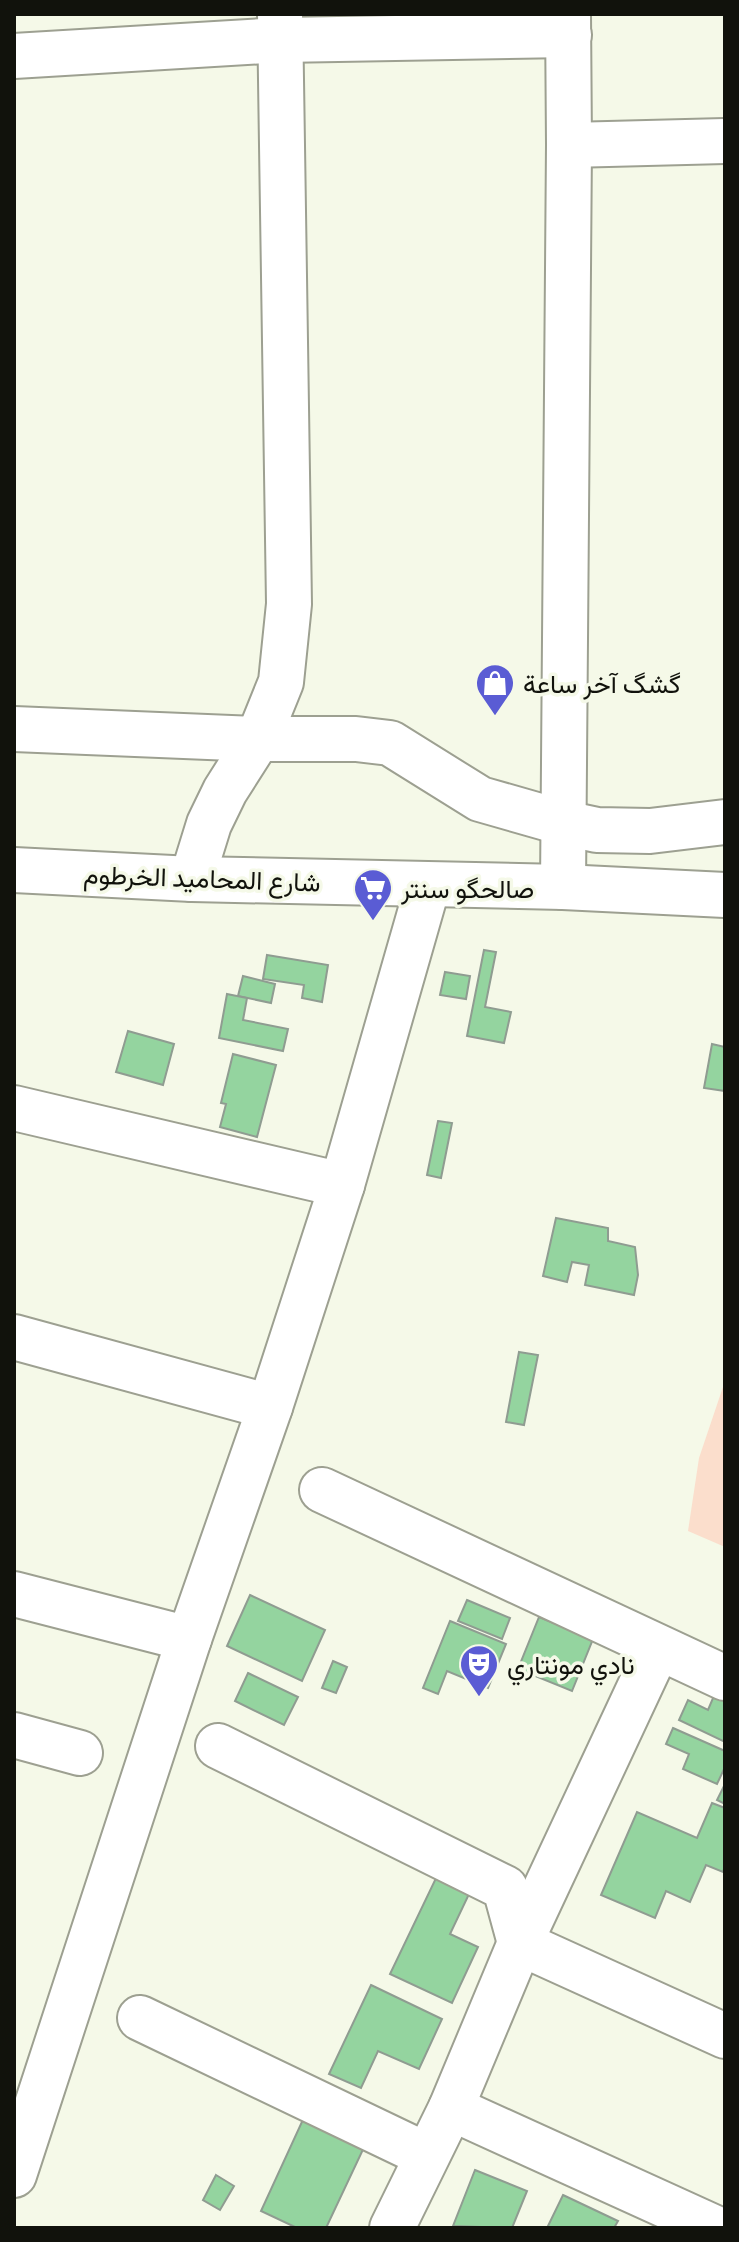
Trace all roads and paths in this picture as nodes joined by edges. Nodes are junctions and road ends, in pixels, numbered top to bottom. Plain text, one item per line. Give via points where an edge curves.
1 (569, 24) edge
2 (280, 27) edge
3 (14, 56) edge
4 (725, 141) edge
5 (569, 145) junction
6 (14, 729) edge
7 (258, 739) junction
8 (725, 822) edge
9 (564, 823) junction
10 (14, 870) edge
11 (192, 879) junction
12 (428, 885) junction
13 (563, 887) junction
14 (725, 895) edge
15 (14, 1108) edge
16 (342, 1185) junction
17 (14, 1337) edge
18 (270, 1407) junction
19 (322, 1490) dead end
20 (14, 1594) edge
21 (189, 1639) junction
22 (658, 1648) junction
23 (725, 1678) edge
24 (14, 1735) edge
25 (218, 1746) dead end
26 (80, 1753) dead end
27 (520, 1943) junction
28 (140, 2018) dead end
29 (725, 2036) edge
30 (451, 2108) junction
31 (426, 2155) junction
32 (14, 2175) edge
33 (725, 2198) edge
34 (392, 2228) edge
35 (712, 2228) edge

1 - 2 street
1 - 5 street
2 - 3 street
2 - 7 street via 289,604 281,682
4 - 5 street
5 - 9 street
6 - 7 street
7 - 9 street via 390,743 480,799
7 - 11 street via 209,824
8 - 9 street via 650,831
9 - 13 street
10 - 11 street, شارع المحاميد الخرطوم
11 - 12 street, شارع المحاميد الخرطوم
12 - 13 street, شارع المحاميد الخرطوم
12 - 16 street
13 - 14 street, شارع المحاميد الخرطوم
15 - 16 street
16 - 18 street
17 - 18 street
18 - 21 street
19 - 22 street
20 - 21 street
21 - 32 street
22 - 23 street
22 - 27 street
24 - 26 street
25 - 27 street via 505,1888
27 - 29 street
27 - 30 street
28 - 31 street
30 - 31 street
30 - 35 street
31 - 34 street
33 - 35 street

